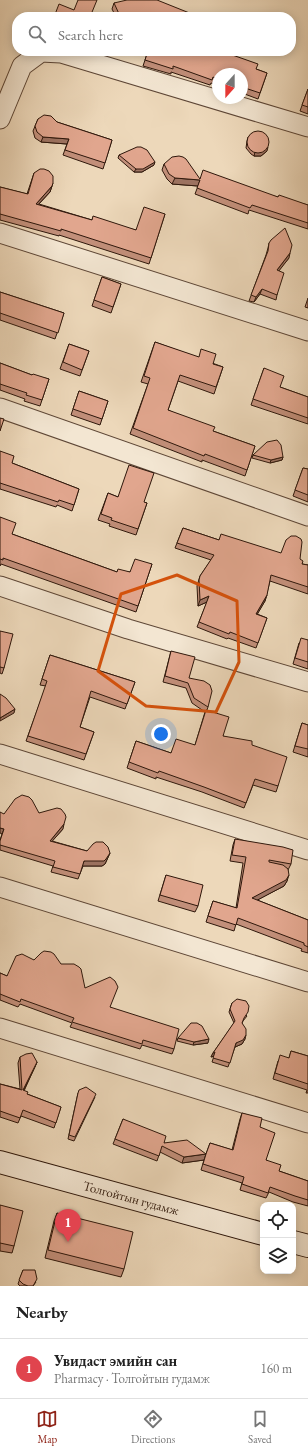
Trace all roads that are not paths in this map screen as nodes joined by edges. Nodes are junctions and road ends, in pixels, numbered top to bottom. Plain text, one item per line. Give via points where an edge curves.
1 (36, 56) edge
2 (71, 56) edge
3 (0, 119) edge
4 (308, 127) edge
5 (0, 233) edge
6 (308, 331) edge
7 (0, 408) edge
8 (308, 516) edge
9 (0, 586) edge
10 (308, 682) edge
11 (0, 754) edge
12 (308, 850) edge
13 (0, 887) edge
14 (308, 982) edge
15 (0, 1028) edge
16 (308, 1123) edge
17 (0, 1162) edge
18 (260, 1233) edge
19 (296, 1243) edge
20 (308, 1246) edge

1 - 3 street via 22,66
2 - 4 street
5 - 6 street
7 - 8 street
9 - 10 street via 128,629
11 - 12 street
13 - 14 street
15 - 16 street
17 - 18 main road, Толгойтын гудамж
19 - 20 main road

